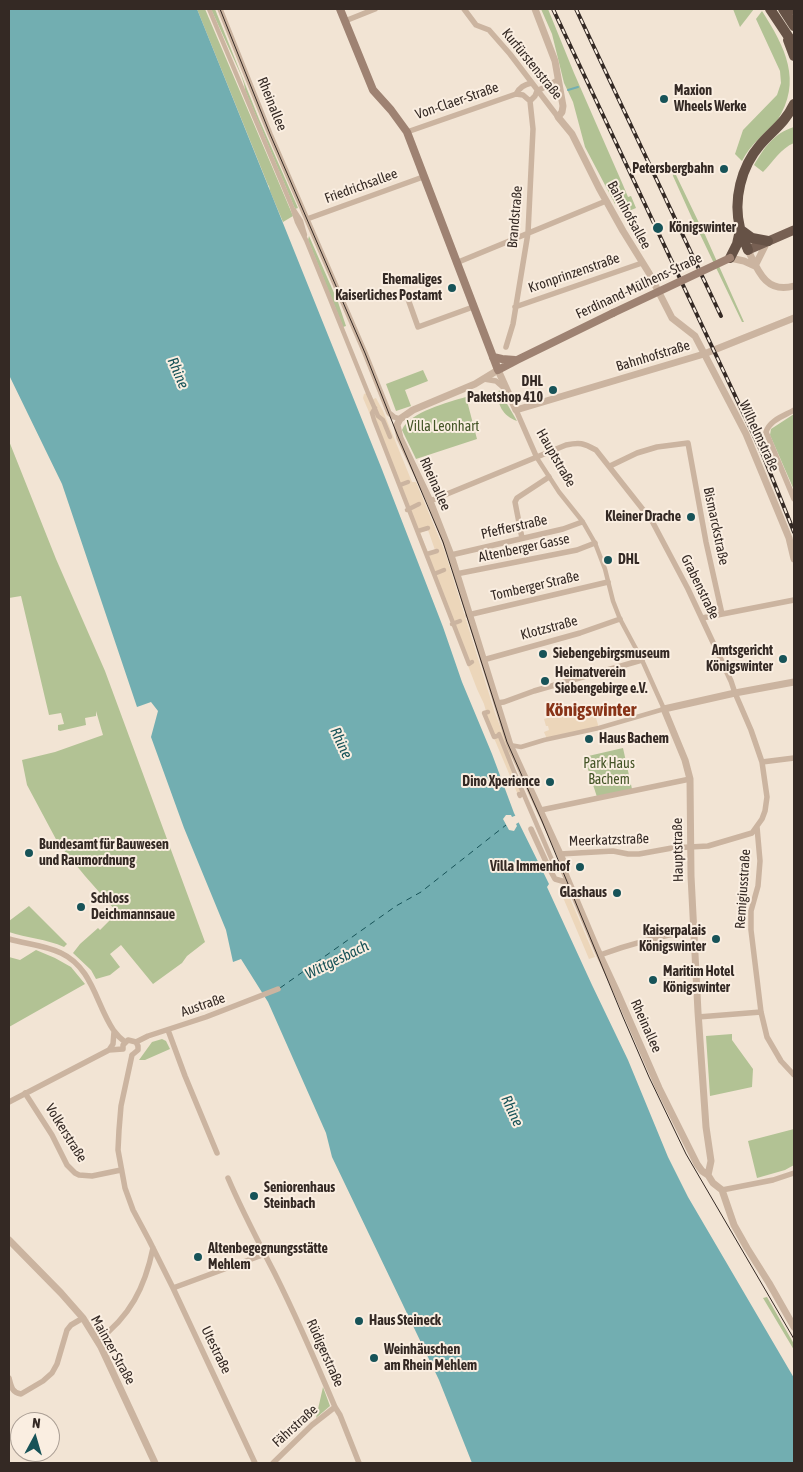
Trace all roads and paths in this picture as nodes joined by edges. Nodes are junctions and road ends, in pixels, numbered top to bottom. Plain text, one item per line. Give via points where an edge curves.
1 (208, 9) edge
2 (220, 9) edge
3 (340, 9) edge
4 (375, 9) edge
5 (464, 9) edge
6 (536, 9) edge
7 (770, 9) edge
8 (783, 9) edge
9 (345, 21) junction
10 (789, 28) edge
11 (794, 46) edge
12 (794, 56) edge
13 (558, 80) junction
14 (531, 83) junction
15 (537, 91) junction
16 (516, 94) junction
17 (530, 101) junction
18 (794, 104) edge
19 (558, 117) junction
20 (794, 122) edge
21 (775, 131) junction
22 (407, 132) junction
23 (423, 177) junction
24 (606, 200) junction
25 (301, 221) junction
26 (740, 229) junction
27 (794, 230) edge
28 (528, 233) junction
29 (768, 241) junction
30 (748, 250) junction
31 (730, 258) junction
32 (456, 263) junction
33 (642, 263) junction
34 (755, 266) junction
35 (794, 286) edge
36 (408, 299) dead end
37 (473, 307) junction
38 (515, 307) junction
39 (794, 318) edge
40 (506, 347) dead end
41 (705, 354) junction
42 (493, 357) junction
43 (517, 360) junction
44 (498, 370) junction
45 (484, 379) junction
46 (508, 391) junction
47 (516, 410) junction
48 (794, 410) edge
49 (377, 419) junction
50 (400, 419) junction
51 (390, 437) dead end
52 (538, 458) junction
53 (398, 461) dead end
54 (391, 464) junction
55 (610, 466) junction
56 (549, 476) junction
57 (408, 482) dead end
58 (400, 485) junction
59 (794, 499) edge
60 (430, 501) junction
61 (419, 504) dead end
62 (408, 509) junction
63 (582, 522) junction
64 (428, 528) dead end
65 (418, 531) junction
66 (522, 538) junction
67 (595, 543) junction
68 (437, 551) dead end
69 (427, 554) junction
70 (451, 555) junction
71 (794, 559) edge
72 (444, 570) dead end
73 (434, 574) junction
74 (456, 574) junction
75 (608, 582) junction
76 (794, 600) edge
77 (468, 614) junction
78 (722, 614) junction
79 (702, 618) junction
80 (620, 619) junction
81 (460, 621) dead end
82 (453, 623) junction
83 (483, 660) junction
84 (642, 660) junction
85 (470, 663) dead end
86 (794, 682) edge
87 (735, 693) junction
88 (497, 702) junction
89 (664, 709) junction
90 (488, 712) dead end
91 (507, 747) junction
92 (794, 758) edge
93 (762, 762) junction
94 (690, 779) junction
95 (541, 810) junction
96 (758, 827) junction
97 (536, 829) joint
98 (690, 847) junction
99 (560, 854) junction
100 (552, 868) junction
101 (564, 871) junction
102 (569, 883) junction
103 (694, 930) junction
104 (9, 939) edge
105 (600, 955) junction
106 (278, 989) dead end
107 (761, 1012) junction
108 (698, 1017) junction
109 (168, 1030) junction
110 (114, 1032) junction
111 (136, 1042) junction
112 (124, 1046) junction
113 (108, 1050) junction
114 (132, 1055) junction
115 (794, 1075) edge
116 (25, 1093) junction
117 (9, 1102) edge
118 (217, 1152) dead end
119 (121, 1170) junction
120 (794, 1173) edge
121 (708, 1175) junction
122 (228, 1178) dead end
123 (722, 1190) junction
124 (9, 1240) edge
125 (153, 1248) junction
126 (265, 1254) junction
127 (173, 1288) junction
128 (83, 1318) junction
129 (794, 1327) edge
130 (97, 1340) junction
131 (9, 1378) edge
132 (335, 1407) junction
133 (155, 1463) edge
134 (254, 1463) edge
135 (273, 1463) edge
136 (359, 1463) edge

1 - 25 street, Rheinallee via 292,207
2 - 25 street, Rheinallee
3 - 9 main road, Hauptstraße
4 - 9 street
5 - 14 street, Kurfürstenstraße via 476,25 489,30
6 - 13 street via 555,61
7 - 10 highway
8 - 10 highway
9 - 22 main road, Hauptstraße via 373,90
10 - 11 highway
10 - 12 highway
13 - 15 street
13 - 19 street via 563,106
14 - 15 street, Kurfürstenstraße
14 - 16 street, Von-Claer-Straße
15 - 17 street
15 - 19 street, Kurfürstenstraße
16 - 17 street, Von-Claer-Straße
16 - 22 street, Von-Claer-Straße
17 - 28 street, Brandstraße via 533,129
18 - 21 highway
19 - 24 street, Bahnhofsallee via 572,134
20 - 21 highway
21 - 26 highway via 754,153 743,175 738,210
22 - 23 main road, Hauptstraße
23 - 25 street, Friedrichsallee
23 - 32 main road, Hauptstraße
24 - 28 street
24 - 33 street, Bahnhofsallee
25 - 49 street, Rheinallee
25 - 50 street, Rheinallee via 365,353 389,413
26 - 29 highway via 752,238
26 - 30 highway
26 - 31 highway
27 - 29 main road, Ferdinand-Mülhens-Straße
28 - 32 street
28 - 38 street, Brandstraße
29 - 30 main road, Ferdinand-Mülhens-Straße
29 - 34 street
30 - 31 main road, Ferdinand-Mülhens-Straße
30 - 34 street
31 - 34 street
31 - 43 main road, Ferdinand-Mülhens-Straße, bridge
32 - 37 main road, Hauptstraße
33 - 38 street, Kronprinzenstraße
33 - 41 street, Bahnhofsallee via 676,322 693,333
34 - 35 street via 770,284 780,288
36 - 37 street via 418,327
37 - 42 main road, Hauptstraße
38 - 40 street, Brandstraße
39 - 41 street, Bahnhofstraße
41 - 47 street, Bahnhofstraße
41 - 71 street, Wilhelmstraße via 746,434 789,538
42 - 43 main road
42 - 44 main road, Hauptstraße
43 - 44 main road, Ferdinand-Mülhens-Straße
44 - 45 street
44 - 46 street, Hauptstraße
45 - 46 street via 496,380
45 - 50 street via 413,410
46 - 47 street, Hauptstraße
47 - 52 street, Hauptstraße
48 - 59 street via 772,423 766,432
49 - 51 street via 383,420
49 - 54 street
50 - 60 street, Rheinallee via 400,438
52 - 55 street, Grabenstraße via 566,445 584,443 596,450
52 - 56 street, Hauptstraße
52 - 60 street
53 - 54 street
54 - 58 street
55 - 78 street, Bismarckstraße via 637,453 688,442
55 - 79 street, Grabenstraße via 652,521
56 - 63 street, Hauptstraße
56 - 66 street via 515,502
57 - 58 street
58 - 62 street
60 - 70 street, Rheinallee
61 - 62 street
62 - 65 street
63 - 66 street, Pfefferstraße
63 - 67 street, Hauptstraße
64 - 65 street
65 - 69 street
66 - 70 street, Pfefferstraße
67 - 74 street, Altenberger Gasse via 577,550
67 - 75 street, Hauptstraße
68 - 69 street
69 - 73 street
70 - 74 street, Rheinallee
72 - 73 street
73 - 82 street
74 - 77 street, Rheinallee
75 - 77 street, Tomberger Straße
75 - 80 street, Hauptstraße
76 - 78 street
77 - 83 street, Rheinallee
78 - 79 street
79 - 87 street, Grabenstraße
80 - 83 street, Klotzstraße
80 - 84 street, Hauptstraße
81 - 82 street
82 - 85 street
83 - 88 street, Rheinallee
84 - 88 street
84 - 89 street, Hauptstraße
86 - 87 street
87 - 89 street
87 - 93 street, Grabenstraße
88 - 91 street, Rheinallee
89 - 91 street via 521,747
89 - 94 street, Hauptstraße
90 - 91 street via 484,712 494,737 498,735
91 - 95 street, Rheinallee
91 - 97 street, Rheinallee
92 - 93 street
93 - 96 street, Grabenstraße via 767,797 766,811
94 - 95 street
94 - 98 street, Hauptstraße
95 - 99 street, Rheinallee
96 - 98 street via 746,835 708,846
96 - 107 street, Remigiusstraße via 760,861 751,928
97 - 100 street, Rheinallee
98 - 99 street, Meerkatzstraße via 639,854 613,851
98 - 103 street, Hauptstraße
99 - 101 street, Rheinallee
100 - 101 street via 558,873
100 - 102 street, Rheinallee via 555,879
101 - 102 street, Rheinallee
102 - 105 street, Rheinallee
103 - 105 street via 651,938
103 - 108 street, Hauptstraße
104 - 110 street via 70,958 90,980
105 - 121 street, Rheinallee via 697,1164
106 - 109 street, Austraße
107 - 108 street
107 - 115 street, Remigiusstraße via 767,1037
108 - 121 street, Hauptstraße via 711,1161
109 - 111 street, Austraße
109 - 118 street
110 - 112 street
110 - 113 street via 113,1044
111 - 112 street, Austraße via 130,1040
111 - 114 street via 138,1050
112 - 113 street, Austraße
112 - 114 street via 125,1053
113 - 116 street, Austraße
114 - 119 street, Utestraße via 120,1119 118,1150
116 - 117 street, Austraße
116 - 119 street, Volkerstraße via 75,1172 92,1176
119 - 125 street, Utestraße via 129,1201
120 - 123 street
121 - 123 street
122 - 126 street, Rüdigerstraße
123 - 129 street via 734,1224
124 - 128 street, Mainzer Straße
125 - 127 street, Utestraße
125 - 130 street via 132,1306
126 - 127 street
126 - 132 street, Rüdigerstraße
127 - 134 street, Utestraße
128 - 130 street, Mainzer Straße
128 - 131 street via 67,1330 57,1364 48,1377 21,1394 13,1390
130 - 133 street, Mainzer Straße
132 - 135 street, Fährstraße
132 - 136 street, Rüdigerstraße

